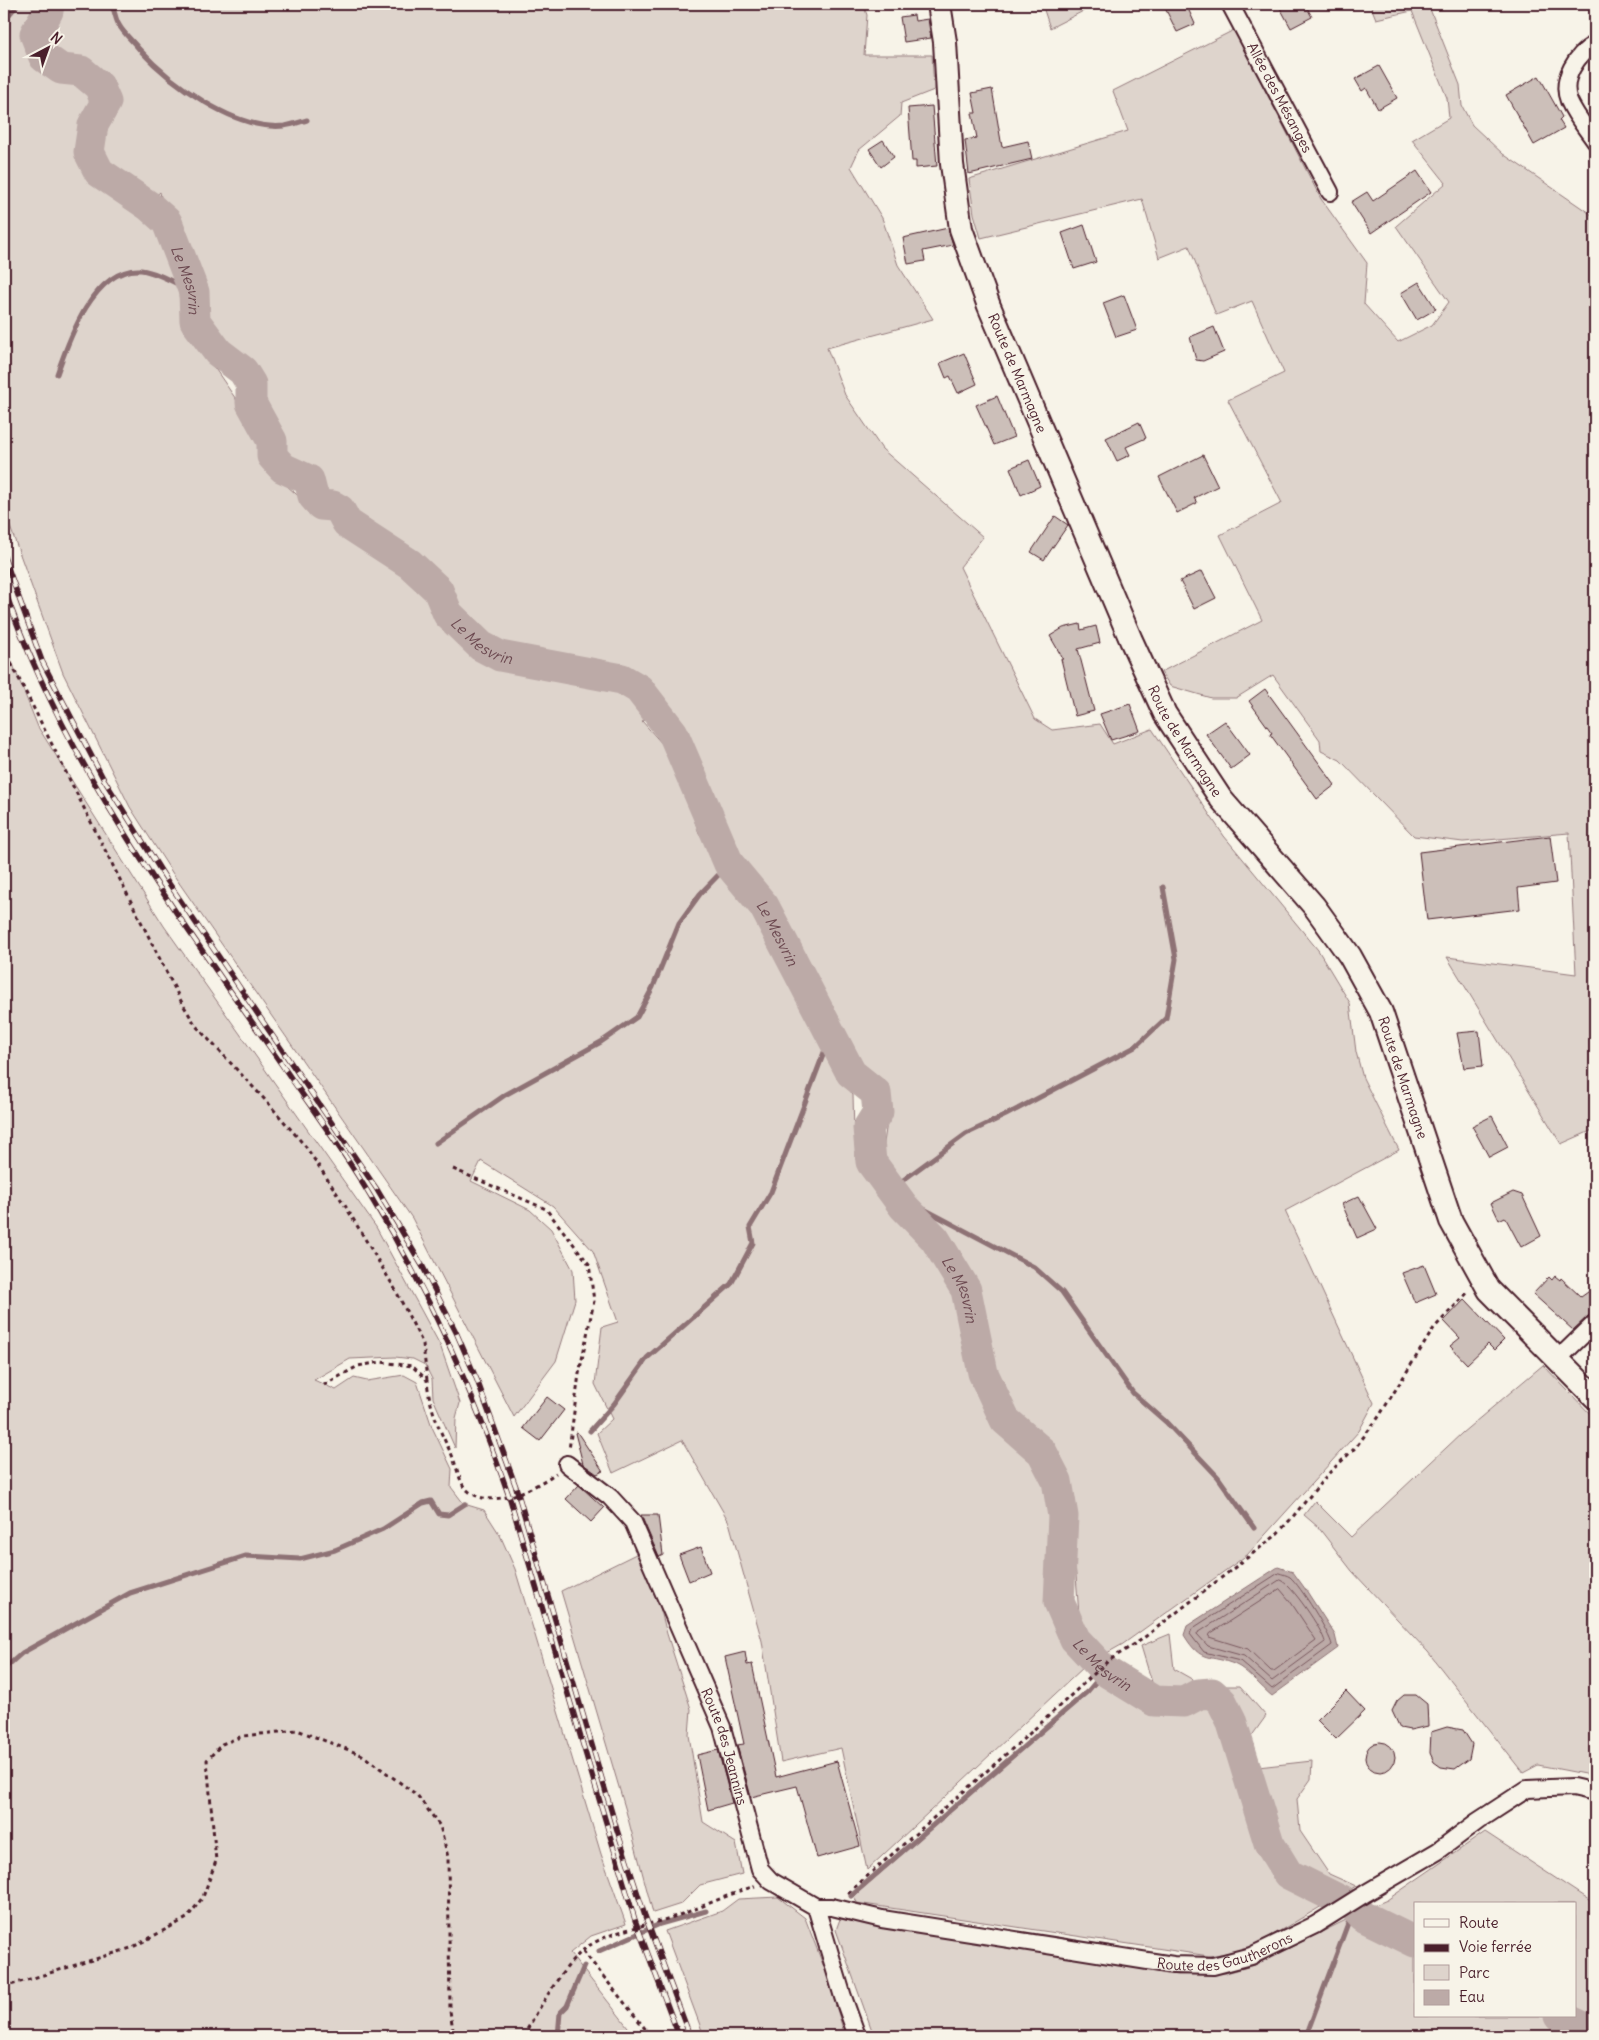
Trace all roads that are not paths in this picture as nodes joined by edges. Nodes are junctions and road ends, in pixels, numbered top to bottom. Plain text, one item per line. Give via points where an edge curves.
1 (939, 4) edge
2 (1230, 4) edge
3 (1595, 44) edge
4 (1595, 141) edge
5 (1330, 192) dead end
6 (1595, 1323) edge
7 (1558, 1360) junction
8 (1595, 1397) edge
9 (567, 1464) road end
10 (1595, 1792) edge
11 (816, 1907) junction
12 (857, 2036) edge

1 - 7 main road, Route de Marmagne via 945,42 952,164 961,229 989,306 1165,714 1221,799 1314,906 1345,949 1381,1012 1451,1221 1489,1290
2 - 5 street, Allée des Mésanges
3 - 4 street via 1574,63 1568,79 1568,99
6 - 7 street
7 - 8 main road, Route de Marmagne
9 - 11 street, Route des Jeannins via 610,1497 633,1522 722,1727 760,1869 771,1881
10 - 11 street, Route des Gautherons via 1573,1787 1527,1789 1438,1851 1328,1917 1251,1956 1213,1966 1173,1965 882,1919 832,1907
11 - 12 street

